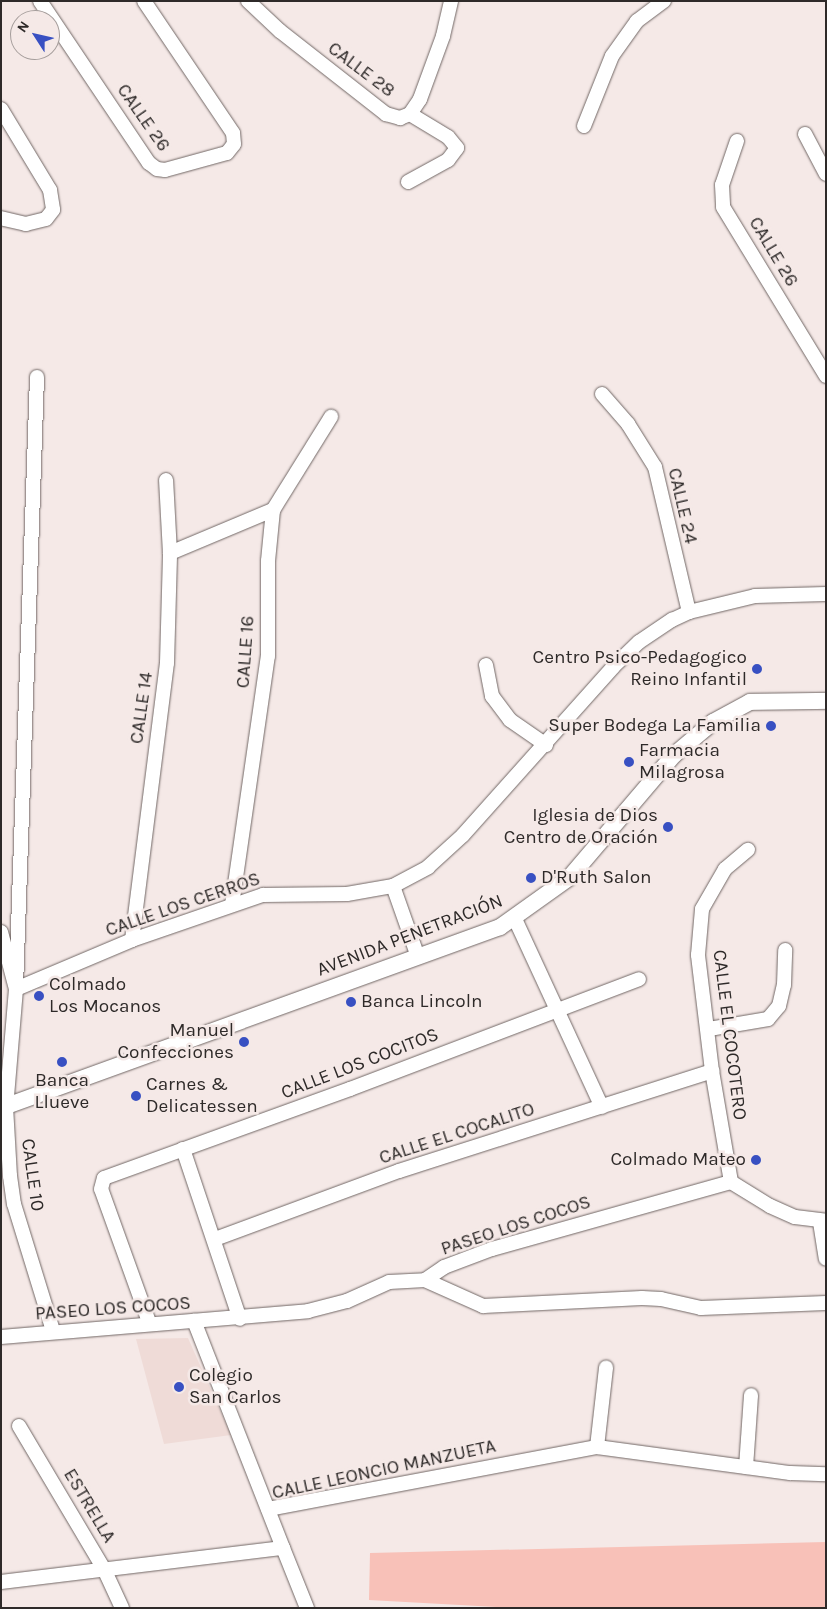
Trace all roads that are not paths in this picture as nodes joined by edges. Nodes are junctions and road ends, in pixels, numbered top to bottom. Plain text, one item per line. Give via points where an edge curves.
1 (40, 1) edge
2 (144, 1) edge
3 (248, 1) edge
4 (451, 1) edge
5 (664, 1) edge
6 (1, 109) edge
7 (410, 114) junction
8 (584, 126) dead end
9 (805, 134) dead end
10 (737, 141) dead end
11 (826, 174) edge
12 (408, 182) dead end
13 (1, 218) edge
14 (826, 376) edge
15 (37, 377) dead end
16 (602, 394) dead end
17 (331, 417) dead end
18 (166, 480) dead end
19 (273, 510) junction
20 (170, 553) junction
21 (826, 594) edge
22 (689, 612) junction
23 (486, 664) dead end
24 (826, 700) edge
25 (546, 745) junction
26 (748, 850) dead end
27 (393, 886) junction
28 (232, 905) junction
29 (515, 919) junction
30 (1, 932) edge
31 (132, 940) junction
32 (785, 950) dead end
33 (418, 957) junction
34 (639, 978) dead end
35 (16, 989) junction
36 (557, 1009) junction
37 (709, 1029) junction
38 (712, 1071) junction
39 (4, 1107) edge
40 (602, 1107) junction
41 (183, 1149) junction
42 (731, 1182) junction
43 (823, 1221) edge
44 (215, 1239) junction
45 (826, 1259) edge
46 (425, 1280) junction
47 (826, 1303) edge
48 (240, 1319) junction
49 (194, 1321) junction
50 (149, 1322) junction
51 (53, 1330) junction
52 (1, 1337) edge
53 (606, 1368) dead end
54 (751, 1395) dead end
55 (19, 1426) dead end
56 (597, 1446) junction
57 (746, 1467) junction
58 (826, 1474) edge
59 (268, 1509) junction
60 (283, 1548) junction
61 (104, 1569) junction
62 (1, 1582) edge
63 (122, 1608) edge
64 (307, 1608) edge

1 - 2 street, CALLE 26 via 149,163 157,169 166,170 226,153 234,144 233,133
3 - 7 street, CALLE 28 via 280,32 386,114 400,118
4 - 7 street, CALLE 28 via 427,81
5 - 8 street via 637,21 612,56
6 - 13 street via 50,190 53,210 46,219 26,224
7 - 12 street via 448,137 457,148 448,160
9 - 11 street
10 - 14 street, CALLE 26 via 722,185 723,207
15 - 35 street
16 - 22 street, CALLE 24 via 628,424 655,467
17 - 19 street, CALLE 16
18 - 20 street, CALLE 14
19 - 20 street
19 - 28 street, CALLE 16 via 268,561 268,656
20 - 31 street, CALLE 14 via 167,663
21 - 22 street, CALLE LOS CERROS via 755,596
22 - 25 street, CALLE LOS CERROS via 639,642 574,708
23 - 25 street via 492,696 510,720
24 - 29 street, AVENIDA PENETRACIÓN via 750,702 713,722 674,754 570,877
25 - 27 street, CALLE LOS CERROS via 463,835 428,867
26 - 37 street, CALLE EL COCOTERO via 725,870 702,909 698,955
27 - 28 street, CALLE LOS CERROS via 347,894 263,895
27 - 33 street
28 - 31 street, CALLE LOS CERROS
29 - 33 street, AVENIDA PENETRACIÓN
29 - 36 street
30 - 35 street, CALLE 10
31 - 35 street, CALLE LOS CERROS
32 - 37 street via 784,985 779,1006 768,1019
33 - 39 street, AVENIDA PENETRACIÓN
34 - 36 street, CALLE LOS COCITOS
35 - 39 street, CALLE 10
36 - 40 street
36 - 41 street, CALLE LOS COCITOS
37 - 38 street, CALLE EL COCOTERO
38 - 40 street, CALLE EL COCALITO
38 - 42 street, CALLE EL COCOTERO
39 - 51 street, CALLE 10 via 14,1204
40 - 44 street, CALLE EL COCALITO via 399,1171
41 - 44 street
41 - 50 street, CALLE LOS COCITOS via 104,1178 100,1189
42 - 43 street via 795,1217
42 - 46 street, PASEO LOS COCOS via 492,1249 444,1267
43 - 45 street
44 - 48 street
46 - 47 street via 483,1306 642,1298 701,1308
46 - 48 street, PASEO LOS COCOS via 390,1282 347,1301 308,1311
48 - 49 street, PASEO LOS COCOS
49 - 50 street, PASEO LOS COCOS
49 - 59 street
50 - 51 street, PASEO LOS COCOS
51 - 52 street, PASEO LOS COCOS
53 - 56 street
54 - 57 street
55 - 61 street, ESTRELLA
56 - 57 street, CALLE LEONCIO MANZUETA
56 - 59 street, CALLE LEONCIO MANZUETA
57 - 58 street, CALLE LEONCIO MANZUETA
59 - 60 street, CALLE LEONCIO MANZUETA
60 - 61 street
60 - 64 street, CALLE LEONCIO MANZUETA
61 - 62 street
61 - 63 street, ESTRELLA

